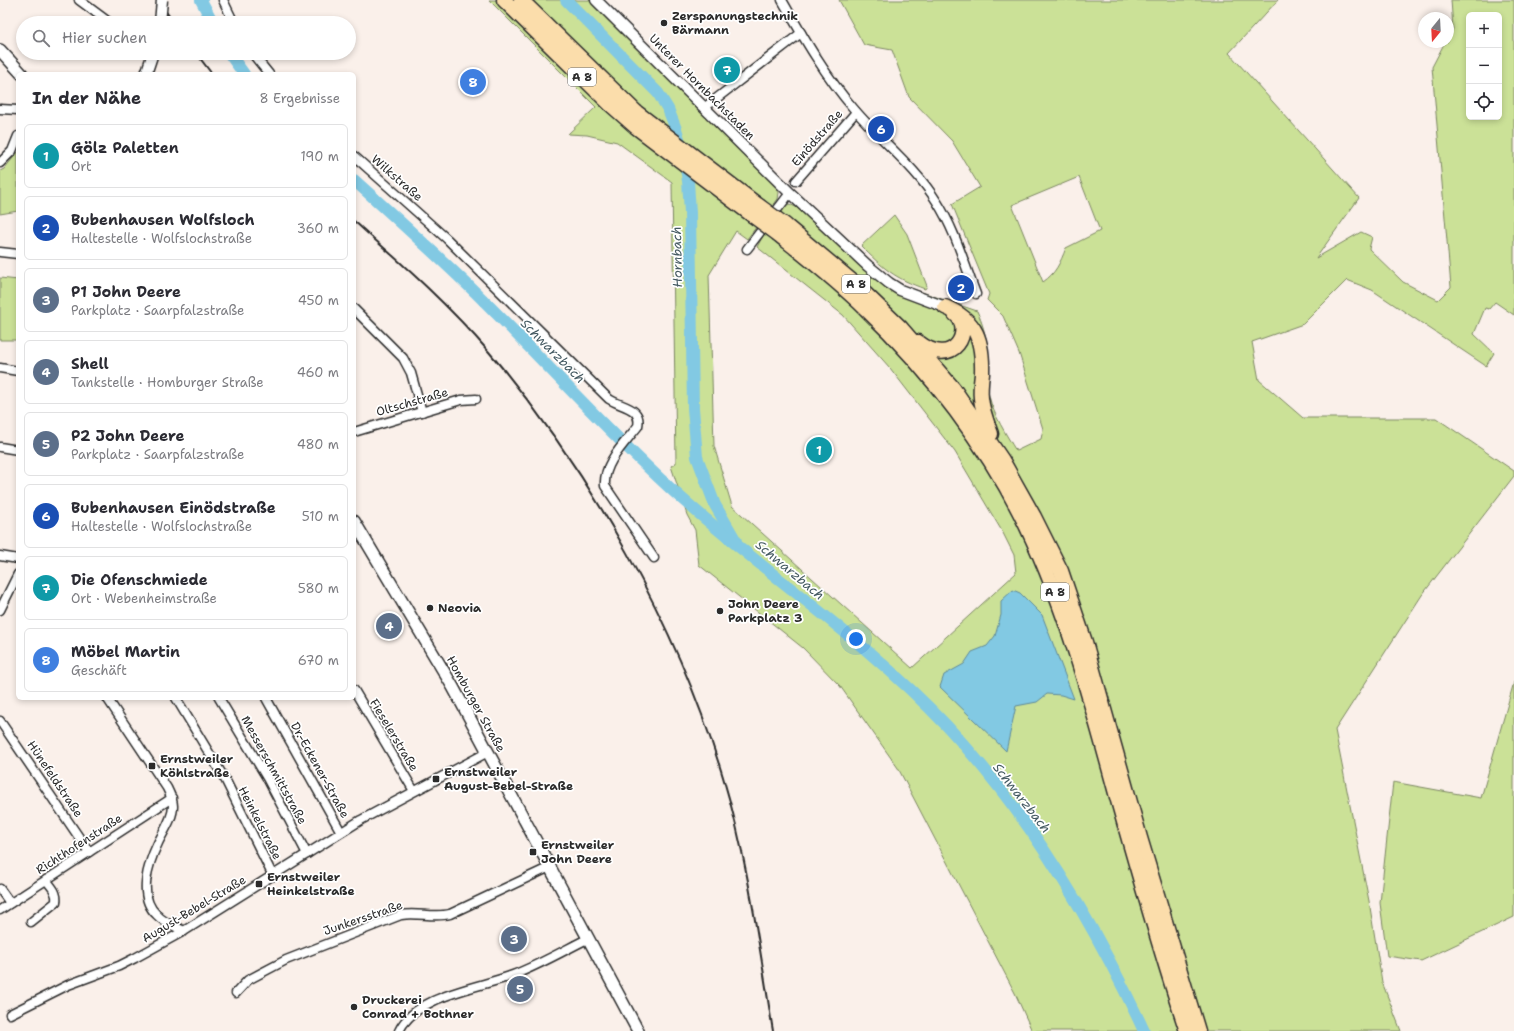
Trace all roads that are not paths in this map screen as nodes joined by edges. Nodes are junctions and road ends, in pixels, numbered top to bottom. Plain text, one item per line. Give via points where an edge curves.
1 (79, 0) edge
2 (162, 0) edge
3 (223, 0) edge
4 (504, 0) edge
5 (521, 0) edge
6 (596, 0) edge
7 (782, 0) edge
8 (101, 16) edge
9 (161, 16) edge
10 (231, 16) edge
11 (801, 33) junction
12 (0, 50) edge
13 (257, 60) edge
14 (20, 72) edge
15 (266, 72) edge
16 (704, 108) junction
17 (0, 109) edge
18 (16, 110) edge
19 (856, 112) junction
20 (16, 141) edge
21 (356, 158) edge
22 (0, 163) edge
23 (796, 181) dead end
24 (790, 193) junction
25 (755, 210) junction
26 (782, 230) junction
27 (746, 249) dead end
28 (0, 252) edge
29 (16, 254) edge
30 (976, 294) dead end
31 (945, 307) junction
32 (356, 311) edge
33 (900, 328) junction
34 (0, 368) edge
35 (16, 371) edge
36 (476, 399) dead end
37 (422, 412) junction
38 (356, 431) edge
39 (0, 446) edge
40 (16, 450) edge
41 (1002, 460) junction
42 (356, 524) edge
43 (0, 556) edge
44 (654, 558) dead end
45 (16, 559) edge
46 (15, 588) edge
47 (0, 610) edge
48 (356, 693) edge
49 (107, 700) edge
50 (177, 700) edge
51 (220, 700) edge
52 (267, 700) edge
53 (0, 721) edge
54 (488, 752) junction
55 (414, 791) junction
56 (172, 798) junction
57 (341, 832) junction
58 (89, 852) junction
59 (307, 854) junction
60 (550, 867) junction
61 (273, 876) junction
62 (46, 880) junction
63 (0, 889) edge
64 (10, 903) junction
65 (0, 910) edge
66 (31, 922) dead end
67 (184, 931) junction
68 (587, 939) junction
69 (236, 993) dead end
70 (10, 1014) dead end
71 (399, 1031) edge
72 (638, 1031) edge
73 (1187, 1031) edge
74 (1198, 1031) edge

1 - 8 street
2 - 9 street, bridge
3 - 10 street
4 - 25 highway, A 8 via 610,104 663,149 714,188
5 - 25 highway, A 8 via 613,91
6 - 16 street, Unterer Hornbachstaden
7 - 11 street
11 - 16 street
11 - 19 street via 841,94
12 - 14 main road
13 - 15 street
16 - 24 street, Unterer Hornbachstaden
17 - 18 street
19 - 23 street, Einödstraße
19 - 30 street via 915,172 938,202 953,233
20 - 22 street via 12,151
21 - 44 street, Wilkstraße via 425,219 609,399 637,412 640,419 638,426 604,476 605,486
24 - 27 street
24 - 31 street, Unterer Hornbachstaden via 889,283
25 - 26 highway, A 8, bridge
26 - 33 highway, A 8 via 854,282
26 - 73 highway, A 8 via 866,309 944,396 976,440 1026,525 1075,648 1164,960
28 - 29 street
31 - 33 highway via 957,315 962,326 959,341 946,352 928,350
31 - 41 highway via 963,316 978,337 982,360 980,398
32 - 37 street via 403,358 411,373
33 - 41 highway, A 8 via 953,388
34 - 35 street
36 - 37 street, Oltschstraße via 461,400
37 - 38 street, Oltschstraße
39 - 40 street
41 - 74 highway, A 8 via 1060,571 1077,618
42 - 54 main road, Homburger Straße
43 - 45 street
46 - 47 street
48 - 55 street, Fieselerstraße
49 - 56 street
50 - 61 street, Heinkelstraße via 226,781
51 - 59 street, Messerschmittstraße via 267,778
52 - 57 street, Dr.-Eckener-Straße
53 - 58 street, Hünefeldstraße
54 - 55 street, August-Bebel-Straße
54 - 60 main road, Homburger Straße
55 - 57 street, August-Bebel-Straße
56 - 58 street, Richthofenstraße
56 - 67 street via 172,813 147,873 146,897 158,917
57 - 59 street, August-Bebel-Straße
58 - 62 street, Richthofenstraße
59 - 61 street, August-Bebel-Straße
60 - 68 main road, Homburger Straße
60 - 69 street, Junkersstraße via 450,914 408,914 309,950 248,980
61 - 67 street, August-Bebel-Straße
62 - 64 street, Richthofenstraße
62 - 66 street via 56,893 56,902
63 - 64 street
64 - 65 street, Richthofenstraße
67 - 70 street, August-Bebel-Straße via 119,966 68,984
68 - 71 street via 514,975 429,1003 411,1014
68 - 72 main road, Homburger Straße

